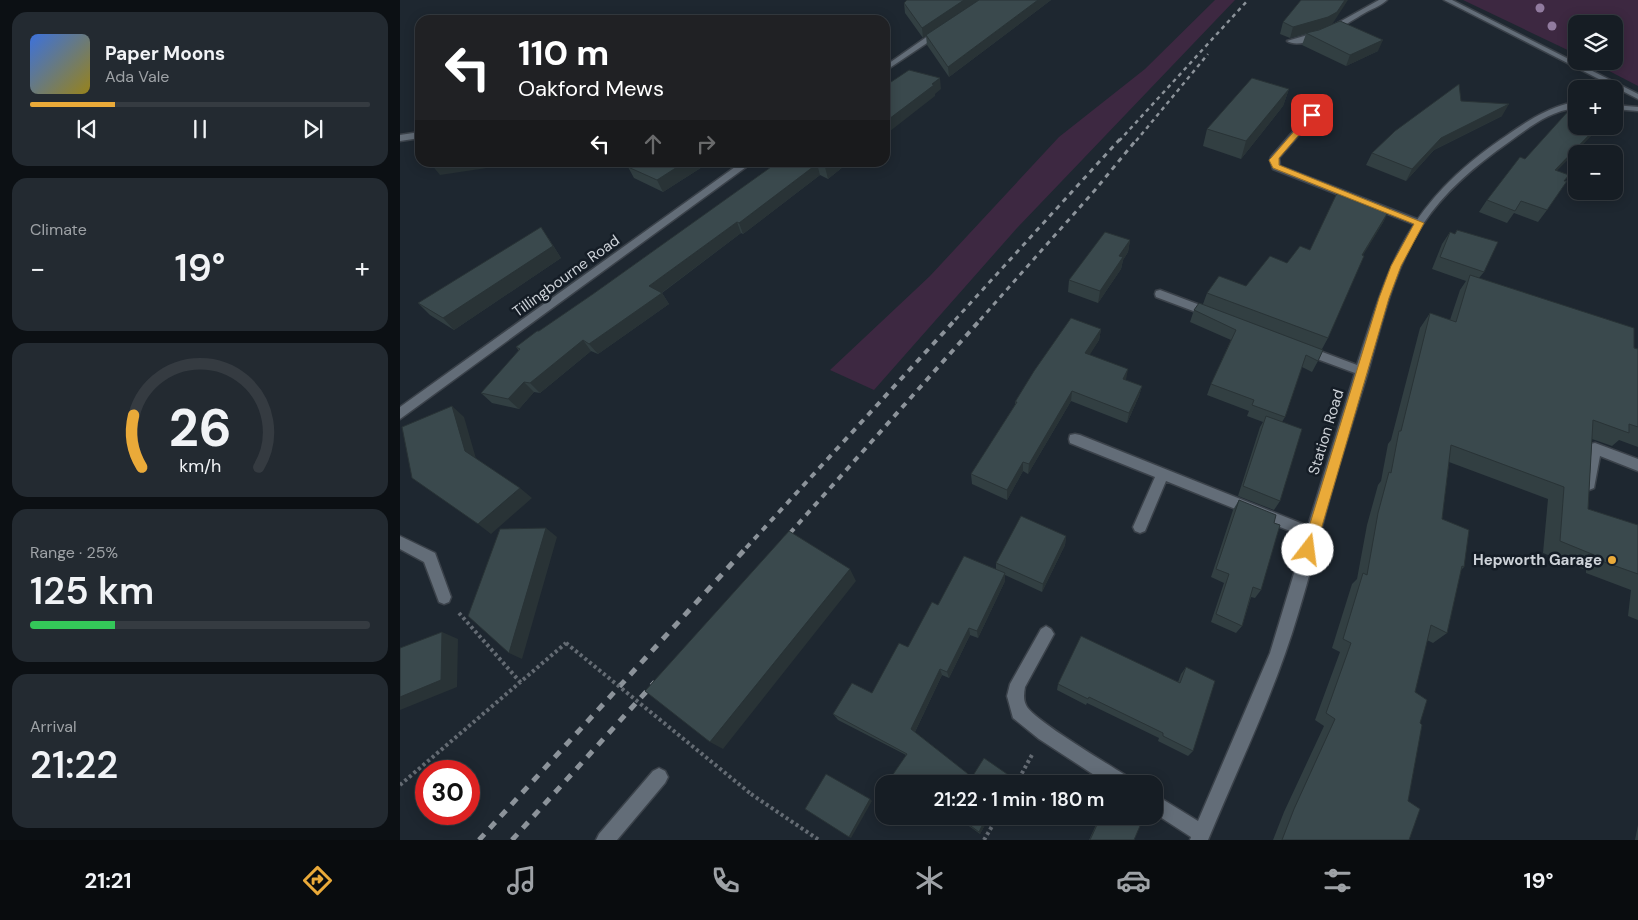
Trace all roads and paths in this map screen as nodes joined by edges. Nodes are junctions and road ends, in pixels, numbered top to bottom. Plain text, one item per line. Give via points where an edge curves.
1 (1384, 0) edge
2 (1447, 0) edge
3 (946, 28) edge
4 (1291, 42) edge
5 (890, 66) edge
6 (1638, 97) edge
7 (1568, 106) edge
8 (1623, 108) edge
9 (1638, 109) edge
10 (1312, 115) dead end
11 (415, 136) edge
12 (400, 138) edge
13 (742, 167) edge
14 (1419, 223) junction
15 (1160, 294) dead end
16 (1224, 319) edge
17 (1297, 347) edge
18 (1362, 371) junction
19 (400, 414) edge
20 (1075, 439) dead end
21 (1638, 465) edge
22 (1162, 474) junction
23 (1589, 484) edge
24 (1140, 527) dead end
25 (1313, 534) junction
26 (400, 542) edge
27 (444, 597) joint
28 (1046, 634) dead end
29 (521, 683) junction
30 (1032, 756) dead end
31 (1021, 775) edge
32 (1110, 775) edge
33 (658, 777) dead end
34 (400, 785) edge
35 (1163, 810) edge
36 (993, 825) edge
37 (1200, 837) edge
38 (605, 840) edge
39 (819, 840) edge
40 (984, 840) edge

1 - 4 street via 1319,36
2 - 6 street
3 - 5 street
7 - 14 street, Station Road via 1543,115 1498,146 1447,187
8 - 9 street
10 - 14 street via 1275,158 1276,167
11 - 12 street
13 - 19 street, Tillingbourne Road
14 - 18 street, Station Road via 1390,281
15 - 16 street
17 - 18 street
18 - 25 street, Station Road
20 - 22 street
21 - 23 street via 1595,448
22 - 24 street
22 - 25 street
25 - 37 street, Station Road via 1290,616 1264,690
26 - 27 street via 430,558
27 - 29 path
28 - 32 street via 1018,684 1015,696 1019,712
29 - 34 path
29 - 39 path, bridge via 566,644 750,794
30 - 31 path
33 - 38 street
35 - 37 street
36 - 40 path

